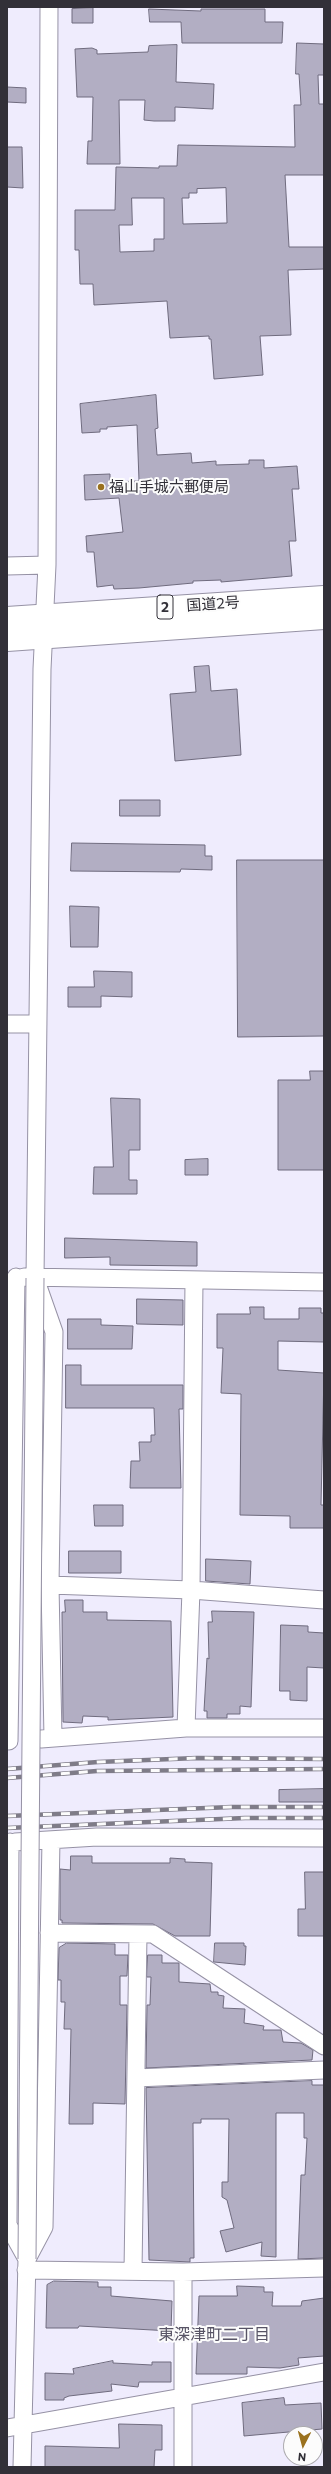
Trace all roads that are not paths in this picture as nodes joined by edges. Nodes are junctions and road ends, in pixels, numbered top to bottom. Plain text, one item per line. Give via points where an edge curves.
1 (49, 7) edge
2 (47, 565) junction
3 (7, 566) edge
4 (324, 596) edge
5 (45, 616) junction
6 (7, 618) edge
7 (324, 618) edge
8 (43, 638) junction
9 (7, 640) edge
10 (7, 1024) edge
11 (38, 1024) junction
12 (11, 1277) edge
13 (35, 1278) junction
14 (194, 1280) junction
15 (324, 1282) edge
16 (50, 1585) junction
17 (191, 1590) junction
18 (324, 1600) edge
19 (186, 1728) junction
20 (324, 1728) edge
21 (53, 1738) junction
22 (8, 1741) edge
23 (324, 1838) edge
24 (51, 1840) junction
25 (8, 1842) edge
26 (49, 1933) junction
27 (138, 1934) junction
28 (324, 2046) edge
29 (324, 2070) edge
30 (136, 2078) junction
31 (27, 2265) junction
32 (324, 2268) edge
33 (133, 2271) junction
34 (183, 2272) junction
35 (324, 2372) edge
36 (183, 2396) junction
37 (15, 2427) edge
38 (22, 2467) edge
39 (183, 2467) edge

1 - 2 street
2 - 3 street
2 - 5 street
4 - 5 highway, 国道2号 / 2
5 - 6 highway, 国道2号 / 2
5 - 8 street
7 - 8 highway, 国道2号 / 2
8 - 9 highway, 国道2号 / 2
8 - 11 street
10 - 11 street
11 - 13 street
12 - 13 street
12 - 22 street
13 - 14 street
13 - 16 street via 54,1332
13 - 31 street, bridge via 30,1608 31,1948
14 - 15 street
14 - 17 street
16 - 17 street
16 - 21 street
17 - 18 street
17 - 19 street
19 - 20 street
19 - 21 street
21 - 22 street
23 - 24 street via 97,1837
24 - 25 street
24 - 26 street
25 - 31 street via 8,2225
26 - 27 street
26 - 31 street via 44,2227
27 - 28 street via 153,1934
27 - 30 street
29 - 30 street
30 - 33 street
31 - 33 street
31 - 37 street
32 - 34 street
33 - 34 street
34 - 36 street
35 - 36 street
36 - 37 street
36 - 39 street
37 - 38 street

